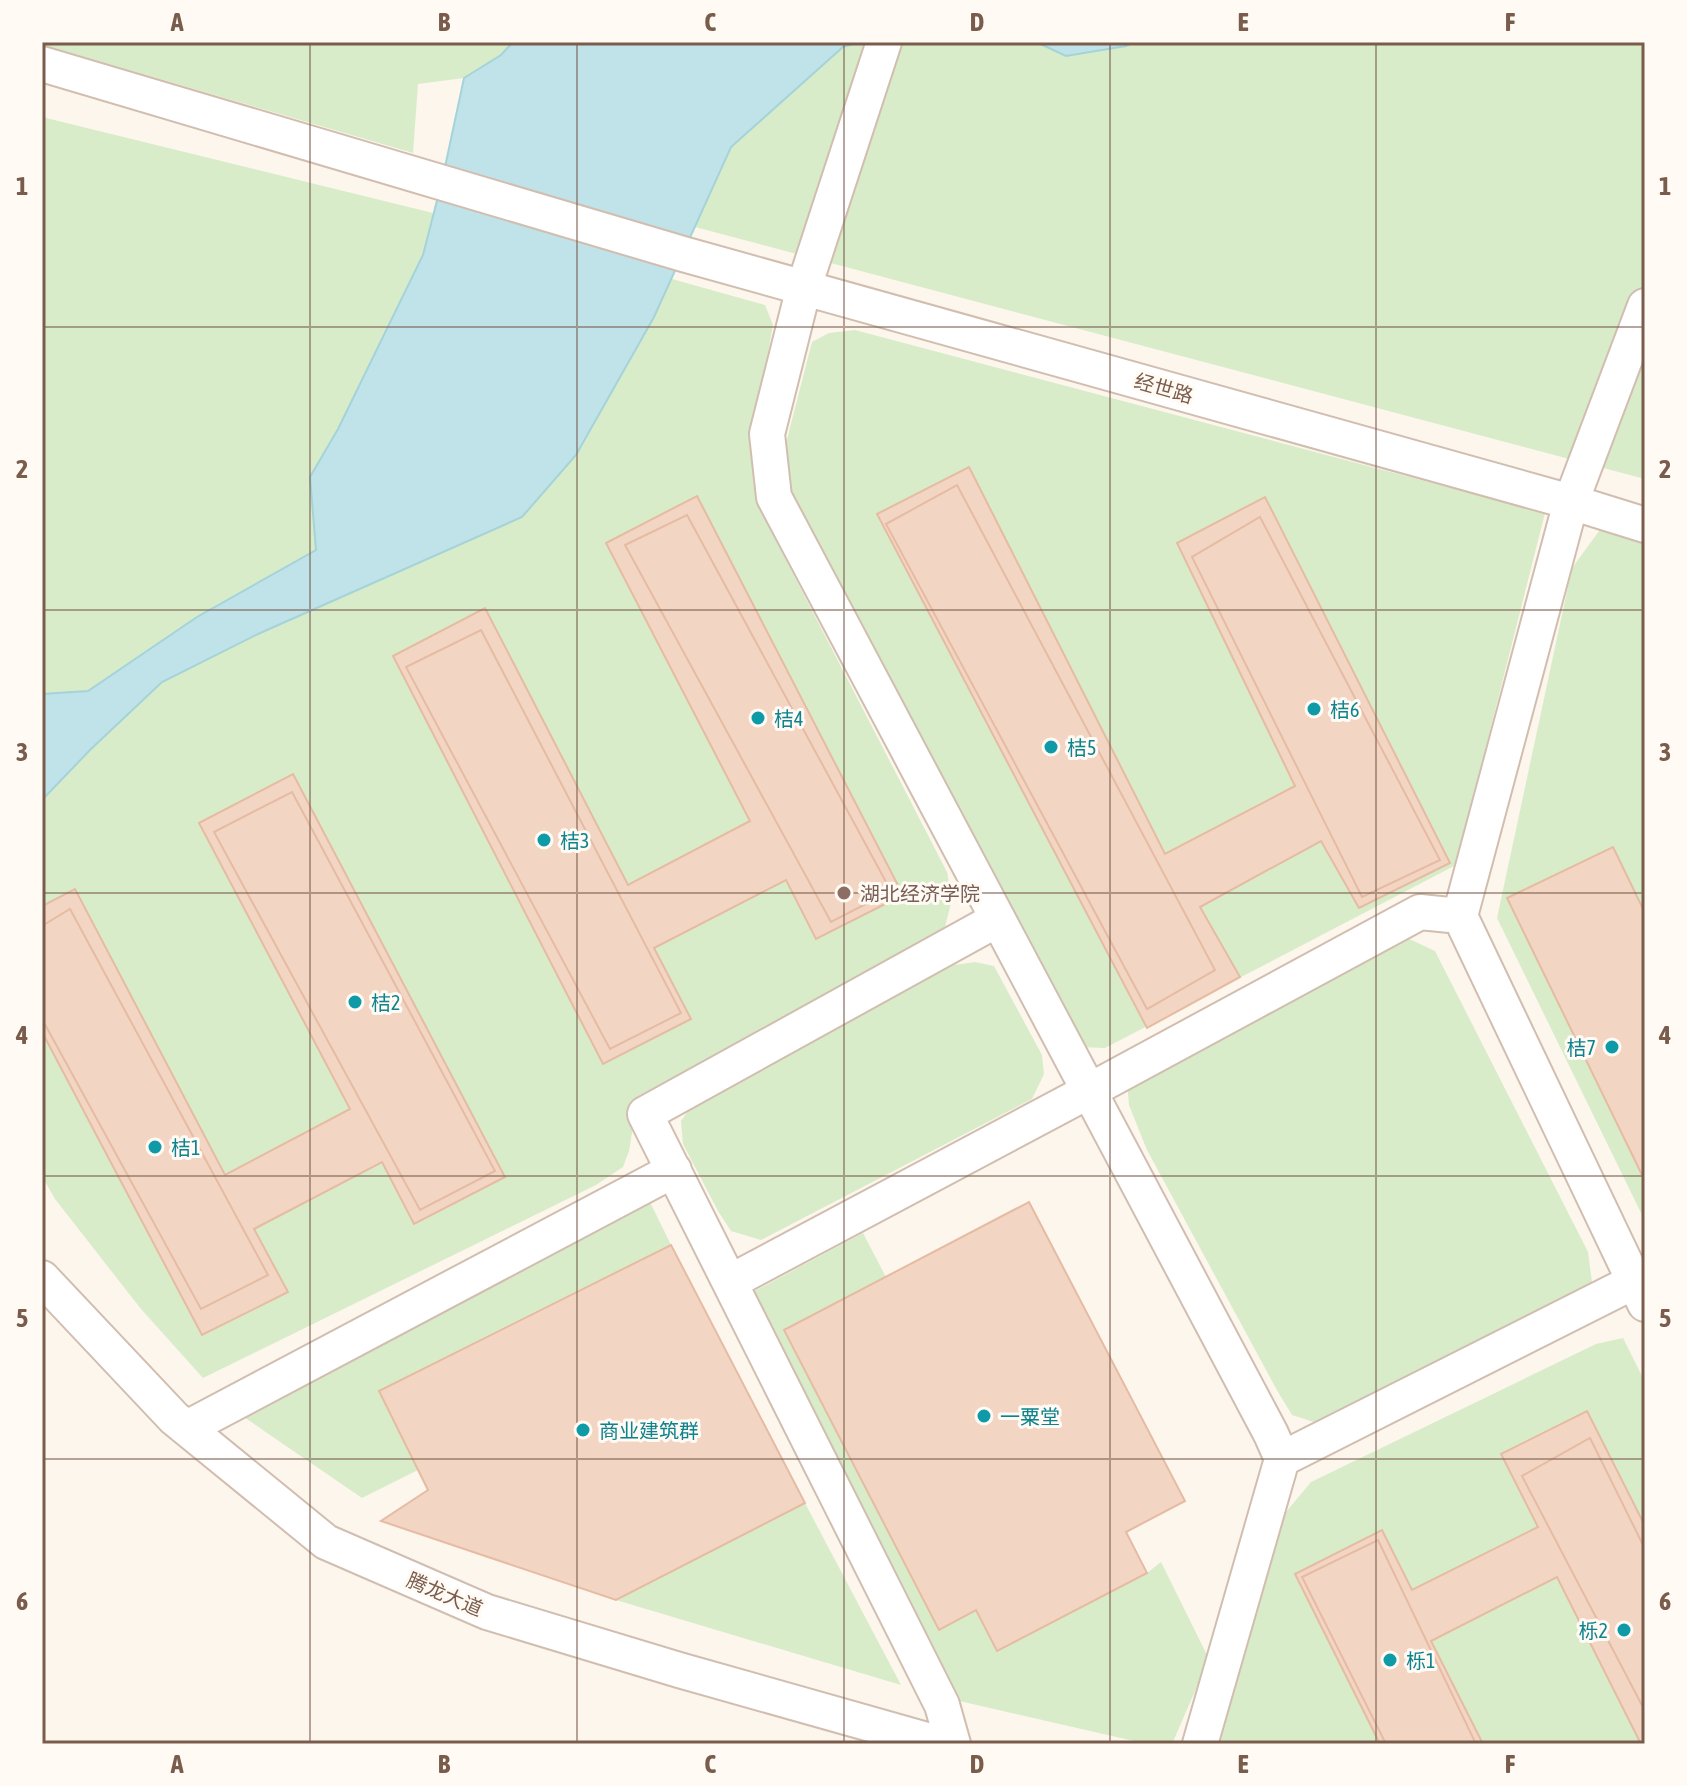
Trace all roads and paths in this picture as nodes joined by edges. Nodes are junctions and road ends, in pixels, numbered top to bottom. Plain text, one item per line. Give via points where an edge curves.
1 (882, 47) edge
2 (42, 64) edge
3 (804, 287) junction
4 (1645, 306) edge
5 (1571, 502) junction
6 (1645, 525) edge
7 (1460, 916) junction
8 (998, 919) junction
9 (1089, 1091) junction
10 (674, 1170) junction
11 (42, 1278) edge
12 (730, 1282) junction
13 (1641, 1287) edge
14 (187, 1428) junction
15 (1282, 1459) junction
16 (941, 1744) edge
17 (953, 1744) edge
18 (1200, 1744) edge

1 - 3 street
2 - 3 street, 经世路
3 - 5 street, 经世路
3 - 8 street via 767,434 774,497
4 - 5 street
5 - 6 street, 经世路
5 - 7 street
7 - 9 street via 1420,912
7 - 13 street
8 - 9 street
8 - 10 street via 645,1114
9 - 12 street
9 - 15 street
10 - 12 street
10 - 14 street
11 - 14 street, 腾龙大道
12 - 17 street via 942,1705
13 - 15 street
14 - 16 street, 腾龙大道 via 326,1542 487,1612
15 - 18 street

